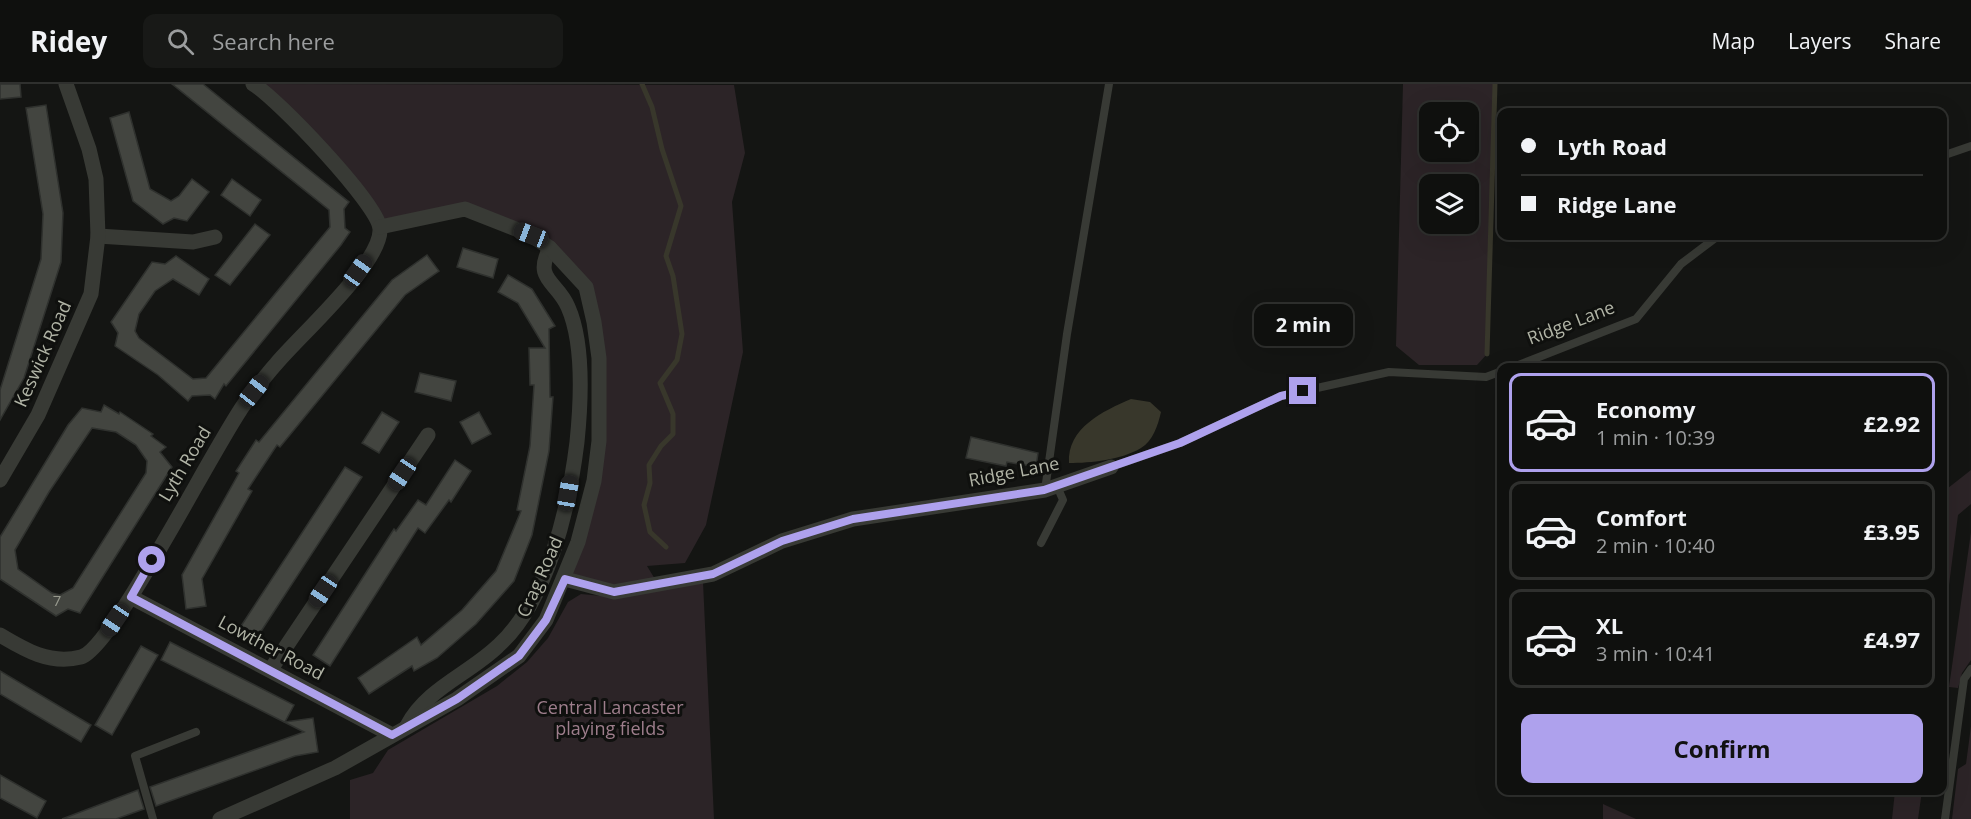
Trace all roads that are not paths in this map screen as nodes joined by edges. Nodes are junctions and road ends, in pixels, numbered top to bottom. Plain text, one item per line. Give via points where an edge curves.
1 (66, 84) edge
2 (253, 84) edge
3 (1109, 84) edge
4 (1971, 146) edge
5 (1947, 154) edge
6 (380, 227) junction
7 (98, 236) junction
8 (215, 237) dead end
9 (1713, 240) edge
10 (550, 248) junction
11 (1524, 363) edge
12 (1497, 373) edge
13 (428, 435) dead end
14 (1111, 467) joint
15 (0, 480) edge
16 (1051, 488) junction
17 (1041, 543) dead end
18 (565, 579) junction
19 (131, 597) junction
20 (0, 635) edge
21 (270, 669) junction
22 (1971, 669) edge
23 (407, 726) junction
24 (196, 732) dead end
25 (392, 735) junction
26 (153, 819) edge
27 (220, 819) edge
28 (1945, 819) edge

1 - 7 street, Keswick Road via 96,179
2 - 6 street via 346,177 374,211
3 - 16 lane via 1066,334
4 - 5 lane
6 - 10 street, Crag Road via 465,209 531,235
6 - 19 street, Lyth Road via 376,245 347,287 276,363 243,405
7 - 8 street via 193,242
7 - 15 street, Keswick Road via 92,294 38,415
9 - 11 lane, Ridge Lane via 1681,264 1636,319
10 - 18 street, Crag Road via 586,287 598,358 599,441 594,481
10 - 23 street, Crag Road via 542,262 543,271 568,306 578,344 577,441 554,546 532,602 517,627 415,710
12 - 14 lane, Ridge Lane via 1486,377 1389,372 1281,396 1180,443
13 - 21 street
14 - 16 street, Ridge Lane
16 - 17 lane via 1063,500
16 - 18 street, Ridge Lane via 853,519 782,541 713,574 614,592
18 - 23 street, Crag Road via 546,620 519,656 457,699
19 - 20 street, Lyth Road via 99,644 82,656 35,656
19 - 21 street, Lowther Road
21 - 25 street, Lowther Road
22 - 28 lane via 1964,679
23 - 25 street, Crag Road
24 - 26 lane via 135,756
25 - 27 street, Crag Road via 335,768

